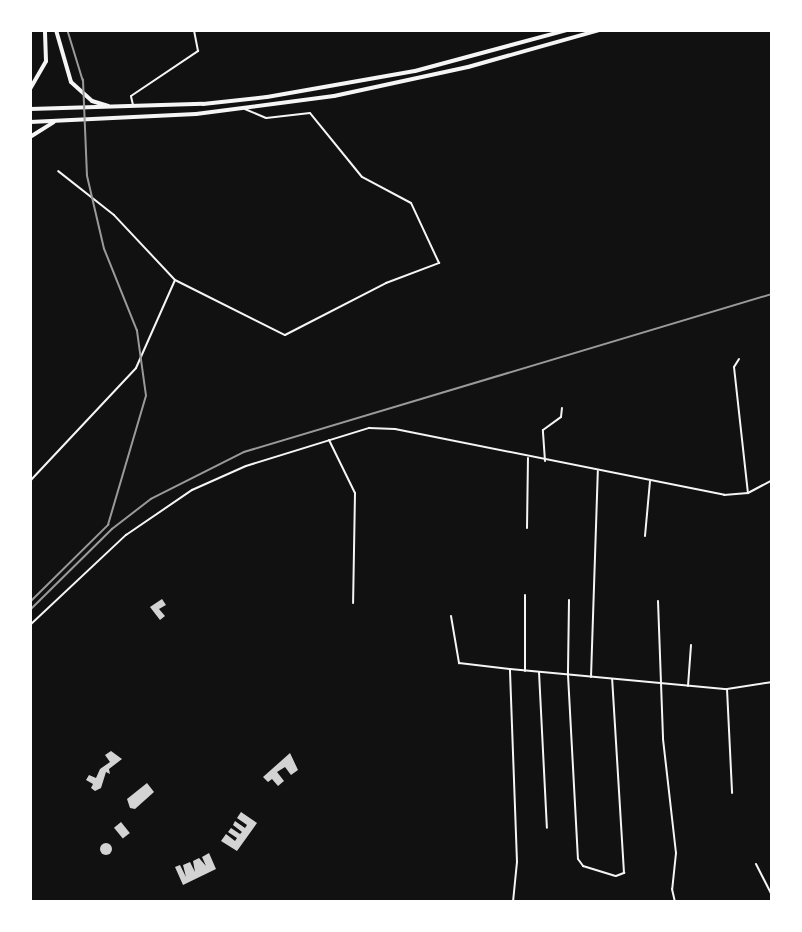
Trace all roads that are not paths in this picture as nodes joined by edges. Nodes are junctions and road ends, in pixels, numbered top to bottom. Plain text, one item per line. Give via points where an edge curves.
1 (45, 30) edge
2 (56, 30) edge
3 (194, 30) edge
4 (567, 30) edge
5 (600, 30) edge
6 (30, 89) edge
7 (135, 107) junction
8 (117, 108) junction
9 (245, 109) junction
10 (30, 110) edge
11 (58, 120) junction
12 (30, 122) edge
13 (30, 137) edge
14 (58, 171) dead end
15 (174, 280) junction
16 (739, 359) dead end
17 (562, 408) dead end
18 (329, 440) junction
19 (528, 458) junction
20 (545, 461) junction
21 (598, 471) junction
22 (772, 480) edge
23 (30, 481) edge
24 (650, 481) junction
25 (748, 494) junction
26 (527, 528) dead end
27 (645, 536) dead end
28 (525, 595) dead end
29 (569, 600) dead end
30 (658, 601) dead end
31 (352, 603) dead end
32 (451, 616) dead end
33 (30, 625) edge
34 (691, 645) dead end
35 (510, 669) junction
36 (525, 671) junction
37 (539, 672) junction
38 (568, 675) junction
39 (591, 677) junction
40 (612, 679) junction
41 (772, 682) edge
42 (659, 683) junction
43 (688, 686) junction
44 (727, 689) junction
45 (732, 793) dead end
46 (547, 828) dead end
47 (756, 864) dead end
48 (772, 896) edge
49 (513, 902) edge
50 (675, 902) edge

1 - 6 highway via 45,68
2 - 8 highway via 71,82 92,100
3 - 7 street via 198,51 131,96 129,100
4 - 7 highway via 362,82 241,100
5 - 9 highway via 403,82
7 - 8 highway
8 - 10 highway
9 - 11 highway
9 - 15 street via 266,118 310,113 362,177 411,203 439,263 386,283 285,335
11 - 12 highway
11 - 13 highway
14 - 15 street via 114,215
15 - 23 street via 136,368
16 - 25 street via 734,367
17 - 20 street via 561,417 543,430
18 - 19 street via 381,427
18 - 31 street via 355,493
18 - 33 street via 222,474 179,498 126,535
19 - 20 street
19 - 26 street
20 - 21 street
21 - 24 street
21 - 39 street
22 - 25 street
24 - 25 street via 724,495
24 - 27 street
28 - 36 street
29 - 38 street
30 - 42 street
32 - 35 street via 459,663
34 - 43 street
35 - 36 street
35 - 49 street via 517,862
36 - 37 street
37 - 38 street
37 - 46 street
38 - 39 street
38 - 40 street via 578,860 583,866 616,876 624,873
39 - 40 street
40 - 42 street
41 - 44 street
42 - 43 street
42 - 50 street via 676,853 672,889
43 - 44 street
44 - 45 street
47 - 48 street

